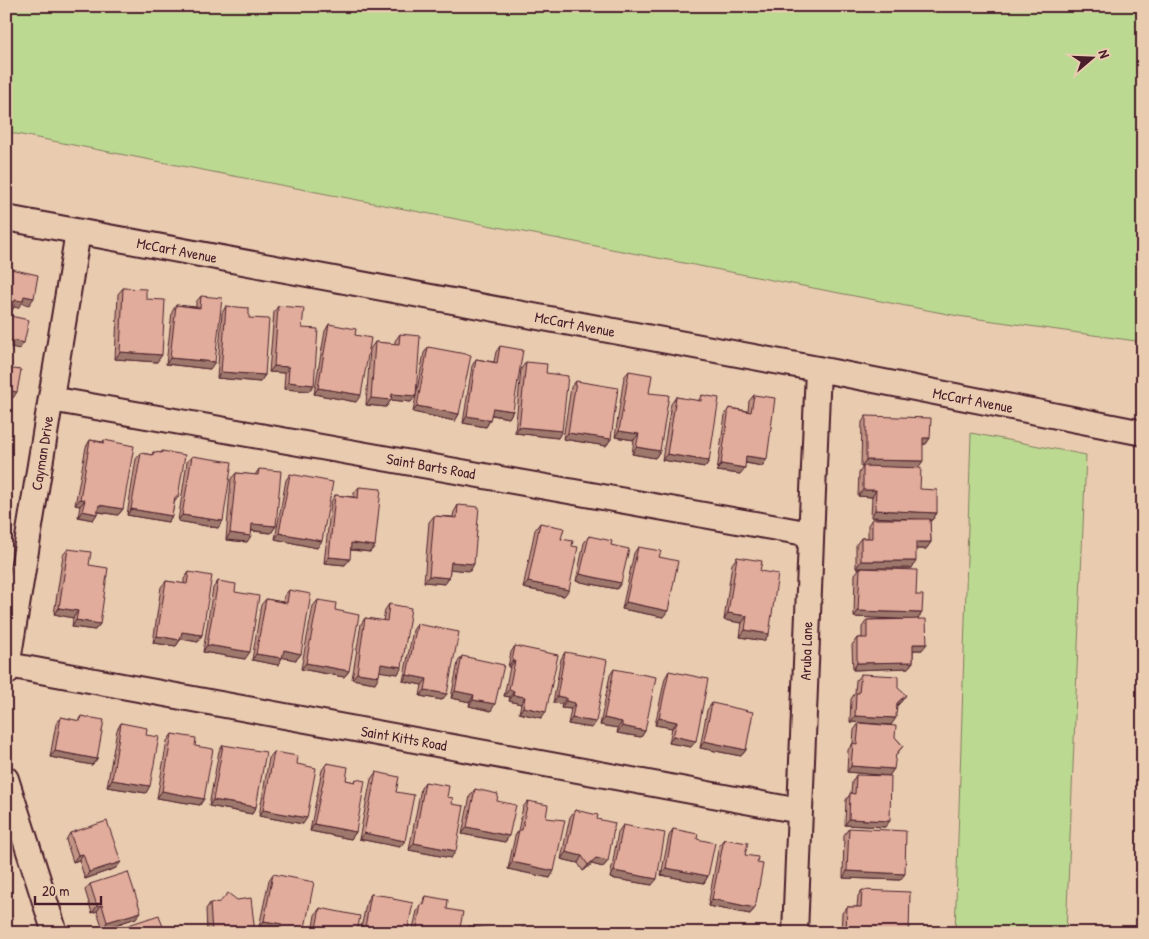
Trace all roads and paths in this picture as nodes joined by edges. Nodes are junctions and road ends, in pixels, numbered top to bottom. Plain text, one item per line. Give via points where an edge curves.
1 (6, 218) edge
2 (78, 232) junction
3 (818, 369) junction
4 (51, 398) junction
5 (1143, 433) edge
6 (811, 534) junction
7 (7, 669) edge
8 (6, 780) edge
9 (800, 811) junction
10 (55, 933) edge
11 (795, 933) edge

1 - 2 street, McCart Avenue
2 - 3 street, McCart Avenue
2 - 4 street, Cayman Drive
3 - 5 street, McCart Avenue
3 - 6 street, Aruba Lane
4 - 6 street, Saint Barts Road
4 - 7 street, Cayman Drive
6 - 9 street, Aruba Lane
7 - 9 street, Saint Kitts Road
8 - 10 street
9 - 11 street, Aruba Lane

